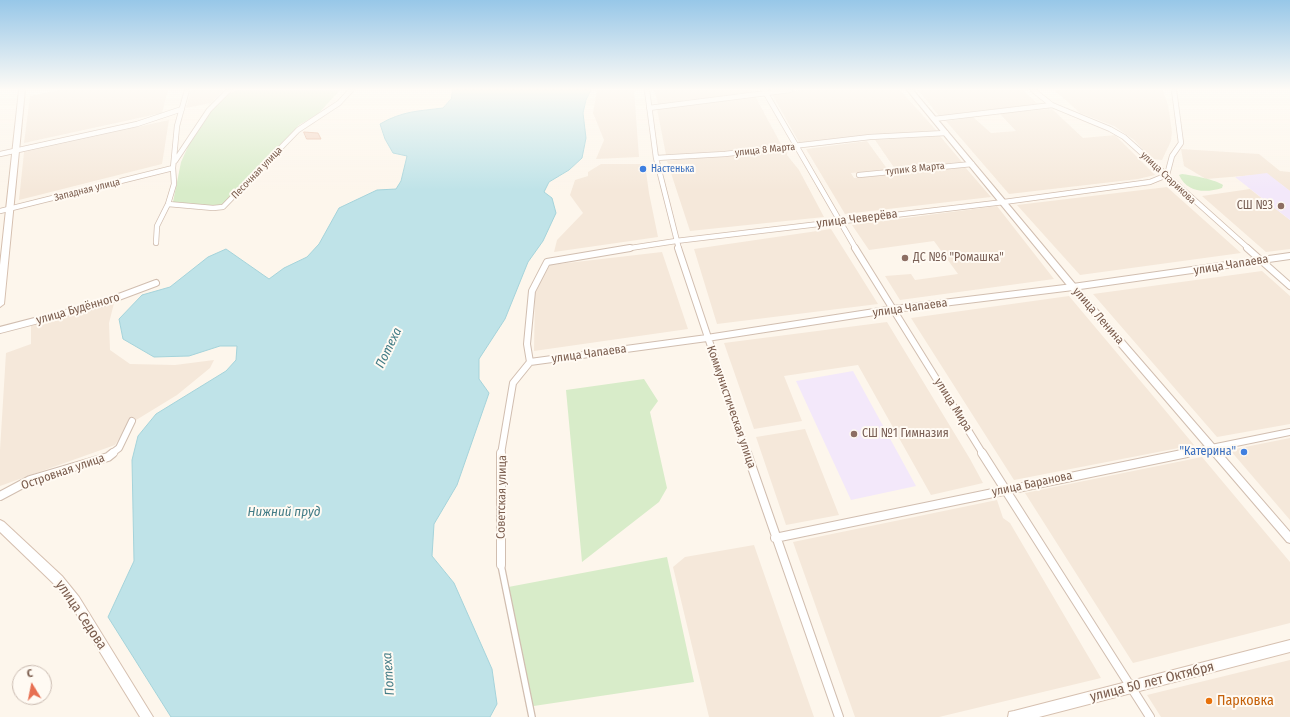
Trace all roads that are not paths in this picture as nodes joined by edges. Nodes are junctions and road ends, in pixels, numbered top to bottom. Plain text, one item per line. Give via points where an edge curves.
1 (18, 123) edge
2 (139, 123) edge
3 (178, 123) edge
4 (199, 123) edge
5 (308, 123) edge
6 (651, 123) edge
7 (782, 123) edge
8 (938, 123) edge
9 (1097, 123) edge
10 (1178, 123) edge
11 (946, 132) junction
12 (795, 147) junction
13 (14, 151) junction
14 (0, 154) edge
15 (656, 158) junction
16 (972, 164) junction
17 (174, 165) junction
18 (859, 175) dead end
19 (1167, 175) junction
20 (1004, 202) junction
21 (168, 204) junction
22 (8, 209) junction
23 (0, 211) edge
24 (838, 221) junction
25 (676, 241) junction
26 (156, 243) dead end
27 (1290, 256) edge
28 (1260, 260) junction
29 (156, 283) dead end
30 (1290, 286) edge
31 (1073, 287) junction
32 (0, 304) edge
33 (894, 309) junction
34 (0, 330) edge
35 (707, 338) junction
36 (530, 362) junction
37 (132, 421) dead end
38 (1290, 432) edge
39 (1212, 448) junction
40 (1005, 490) junction
41 (0, 496) edge
42 (0, 525) edge
43 (775, 538) junction
44 (1290, 539) edge
45 (501, 565) joint
46 (1290, 646) edge
47 (1132, 688) junction
48 (147, 717) edge
49 (532, 717) edge
50 (839, 717) edge
51 (1014, 717) edge
52 (1150, 717) edge

1 - 13 main road
2 - 13 street
3 - 17 street
4 - 17 street
5 - 21 street, Песочная улица via 298,130 223,207
6 - 15 street, Коммунистическая улица
7 - 12 street, улица Мира
8 - 11 street, улица Ленина
9 - 19 street, улица Старикова via 1124,137
10 - 19 street via 1181,143 1172,156
11 - 12 street, улица 8 Марта via 870,137
11 - 16 street, улица Ленина
12 - 15 street, улица 8 Марта
12 - 24 street, улица Мира
13 - 14 street
13 - 22 main road
15 - 25 street, Коммунистическая улица
16 - 18 street, тупик 8 Марта
16 - 20 street, улица Ленина
17 - 21 street via 174,184
17 - 22 street, Западная улица
19 - 20 street, улица Чеверёва via 1150,182
19 - 28 street, улица Старикова
20 - 24 street, улица Чеверёва
20 - 31 street, улица Ленина
21 - 26 street via 157,226
22 - 23 street, Западная улица
22 - 32 main road
24 - 25 street, улица Чеверёва
24 - 33 street, улица Мира
25 - 35 street, Коммунистическая улица
25 - 36 street, улица Чеверёва via 547,262 532,291 527,344
27 - 28 street, улица Чапаева
28 - 30 street, улица Старикова
28 - 31 street, улица Чапаева
29 - 34 street, улица Будённого via 100,304
31 - 33 street, улица Чапаева
31 - 39 street, улица Ленина
33 - 35 street, улица Чапаева
33 - 40 street, улица Мира
35 - 36 street, улица Чапаева
35 - 43 street, Коммунистическая улица
36 - 45 street, Советская улица via 512,383 501,456
37 - 41 street, Островная улица via 119,448 108,457 30,480
38 - 39 street, улица Баранова
39 - 40 street, улица Баранова
39 - 44 street, улица Ленина
40 - 43 street, улица Баранова
40 - 47 street, улица Мира
42 - 48 main road, улица Седова via 67,590
43 - 50 street, Коммунистическая улица
45 - 49 street, Советская улица
46 - 47 main road, улица 50 лет Октября
47 - 51 main road, улица 50 лет Октября
47 - 52 street, улица Мира

